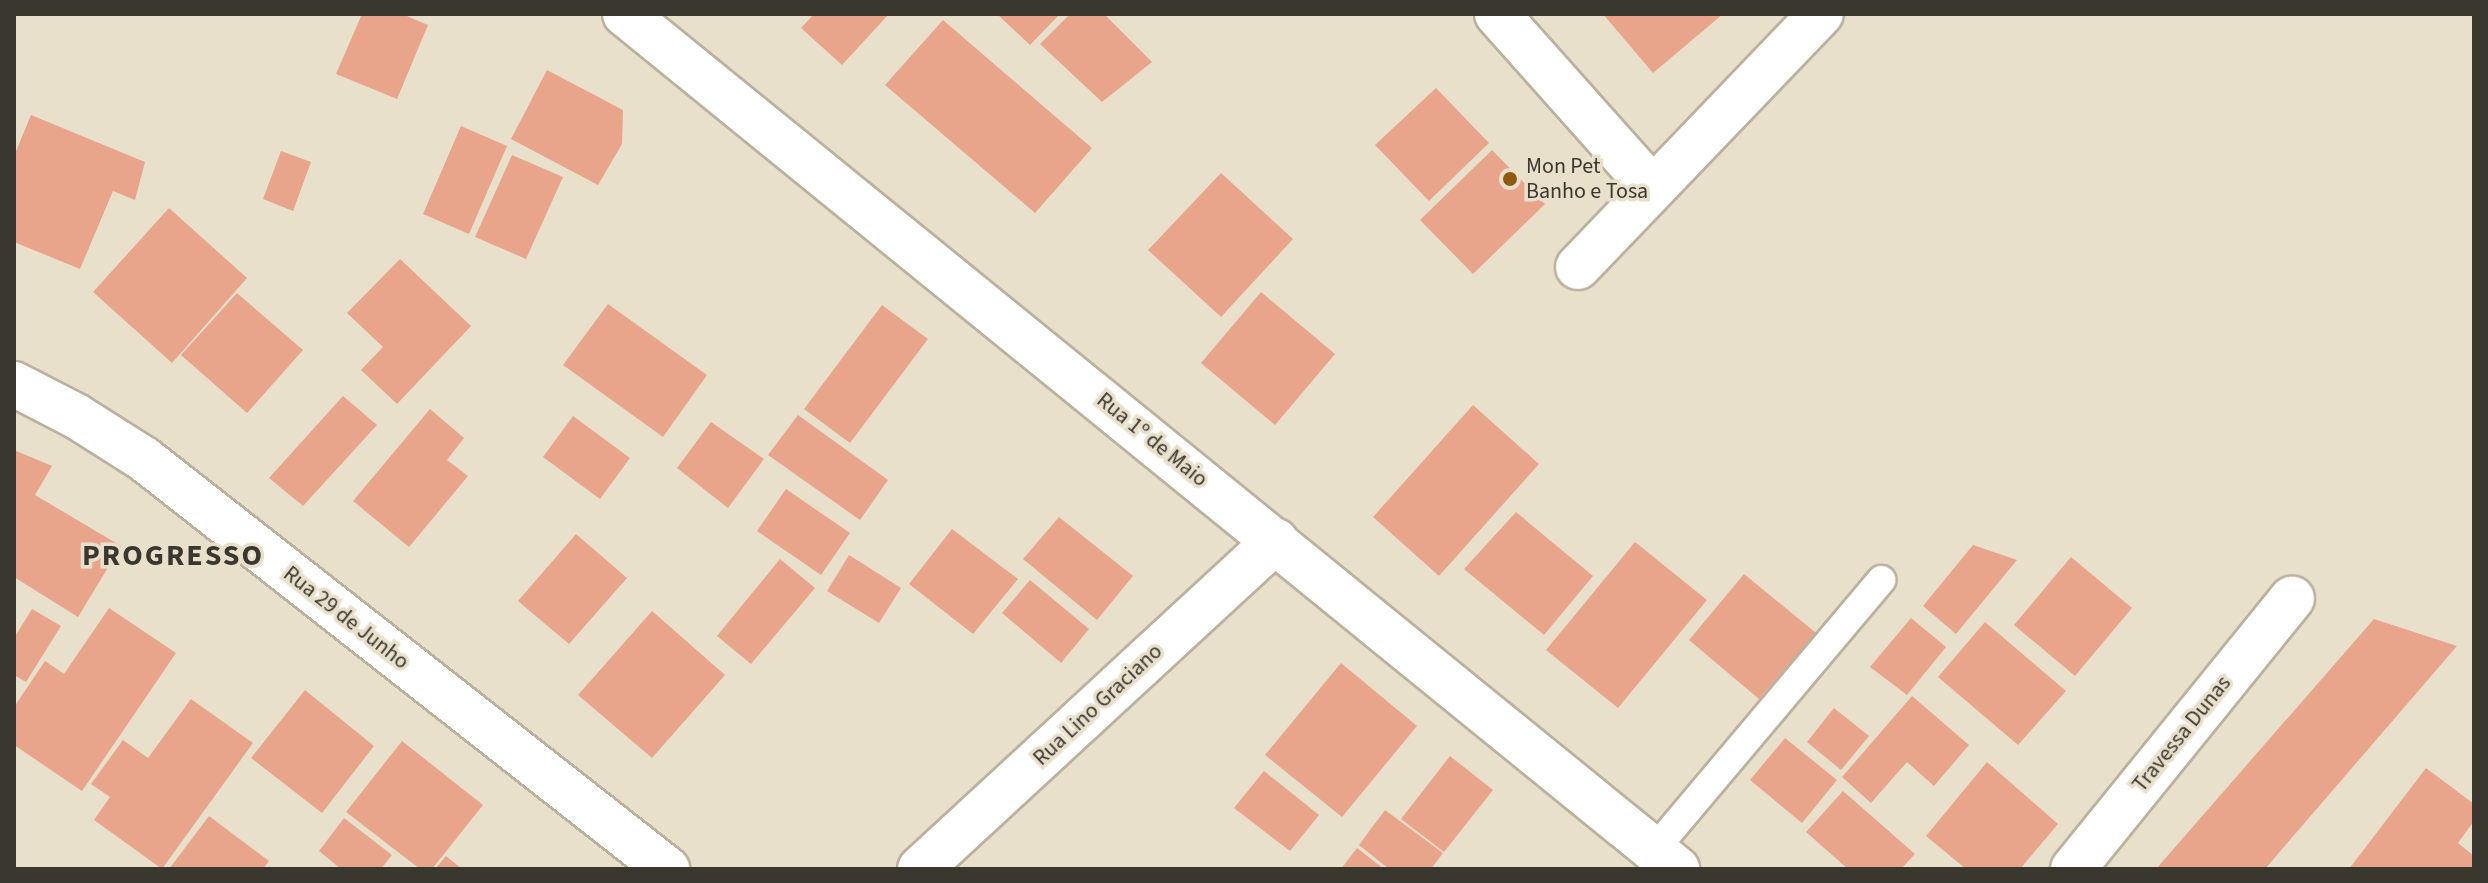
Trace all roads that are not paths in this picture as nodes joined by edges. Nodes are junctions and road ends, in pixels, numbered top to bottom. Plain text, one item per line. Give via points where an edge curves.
1 (625, 14) edge
2 (1497, 14) edge
3 (1821, 14) edge
4 (1652, 188) junction
5 (1578, 267) dead end
6 (14, 384) edge
7 (1276, 541) junction
8 (1881, 580) dead end
9 (2292, 599) dead end
10 (1666, 859) edge
11 (667, 869) edge
12 (920, 869) edge
13 (2073, 869) edge

1 - 7 street, Rua 1º de Maio
2 - 4 street
3 - 4 street
4 - 5 street
6 - 11 street, Rua 29 de Junho via 144,459
7 - 10 street, Rua 1º de Maio
7 - 12 street, Rua Lino Graciano
8 - 10 lane
9 - 13 street, Travessa Dunas

